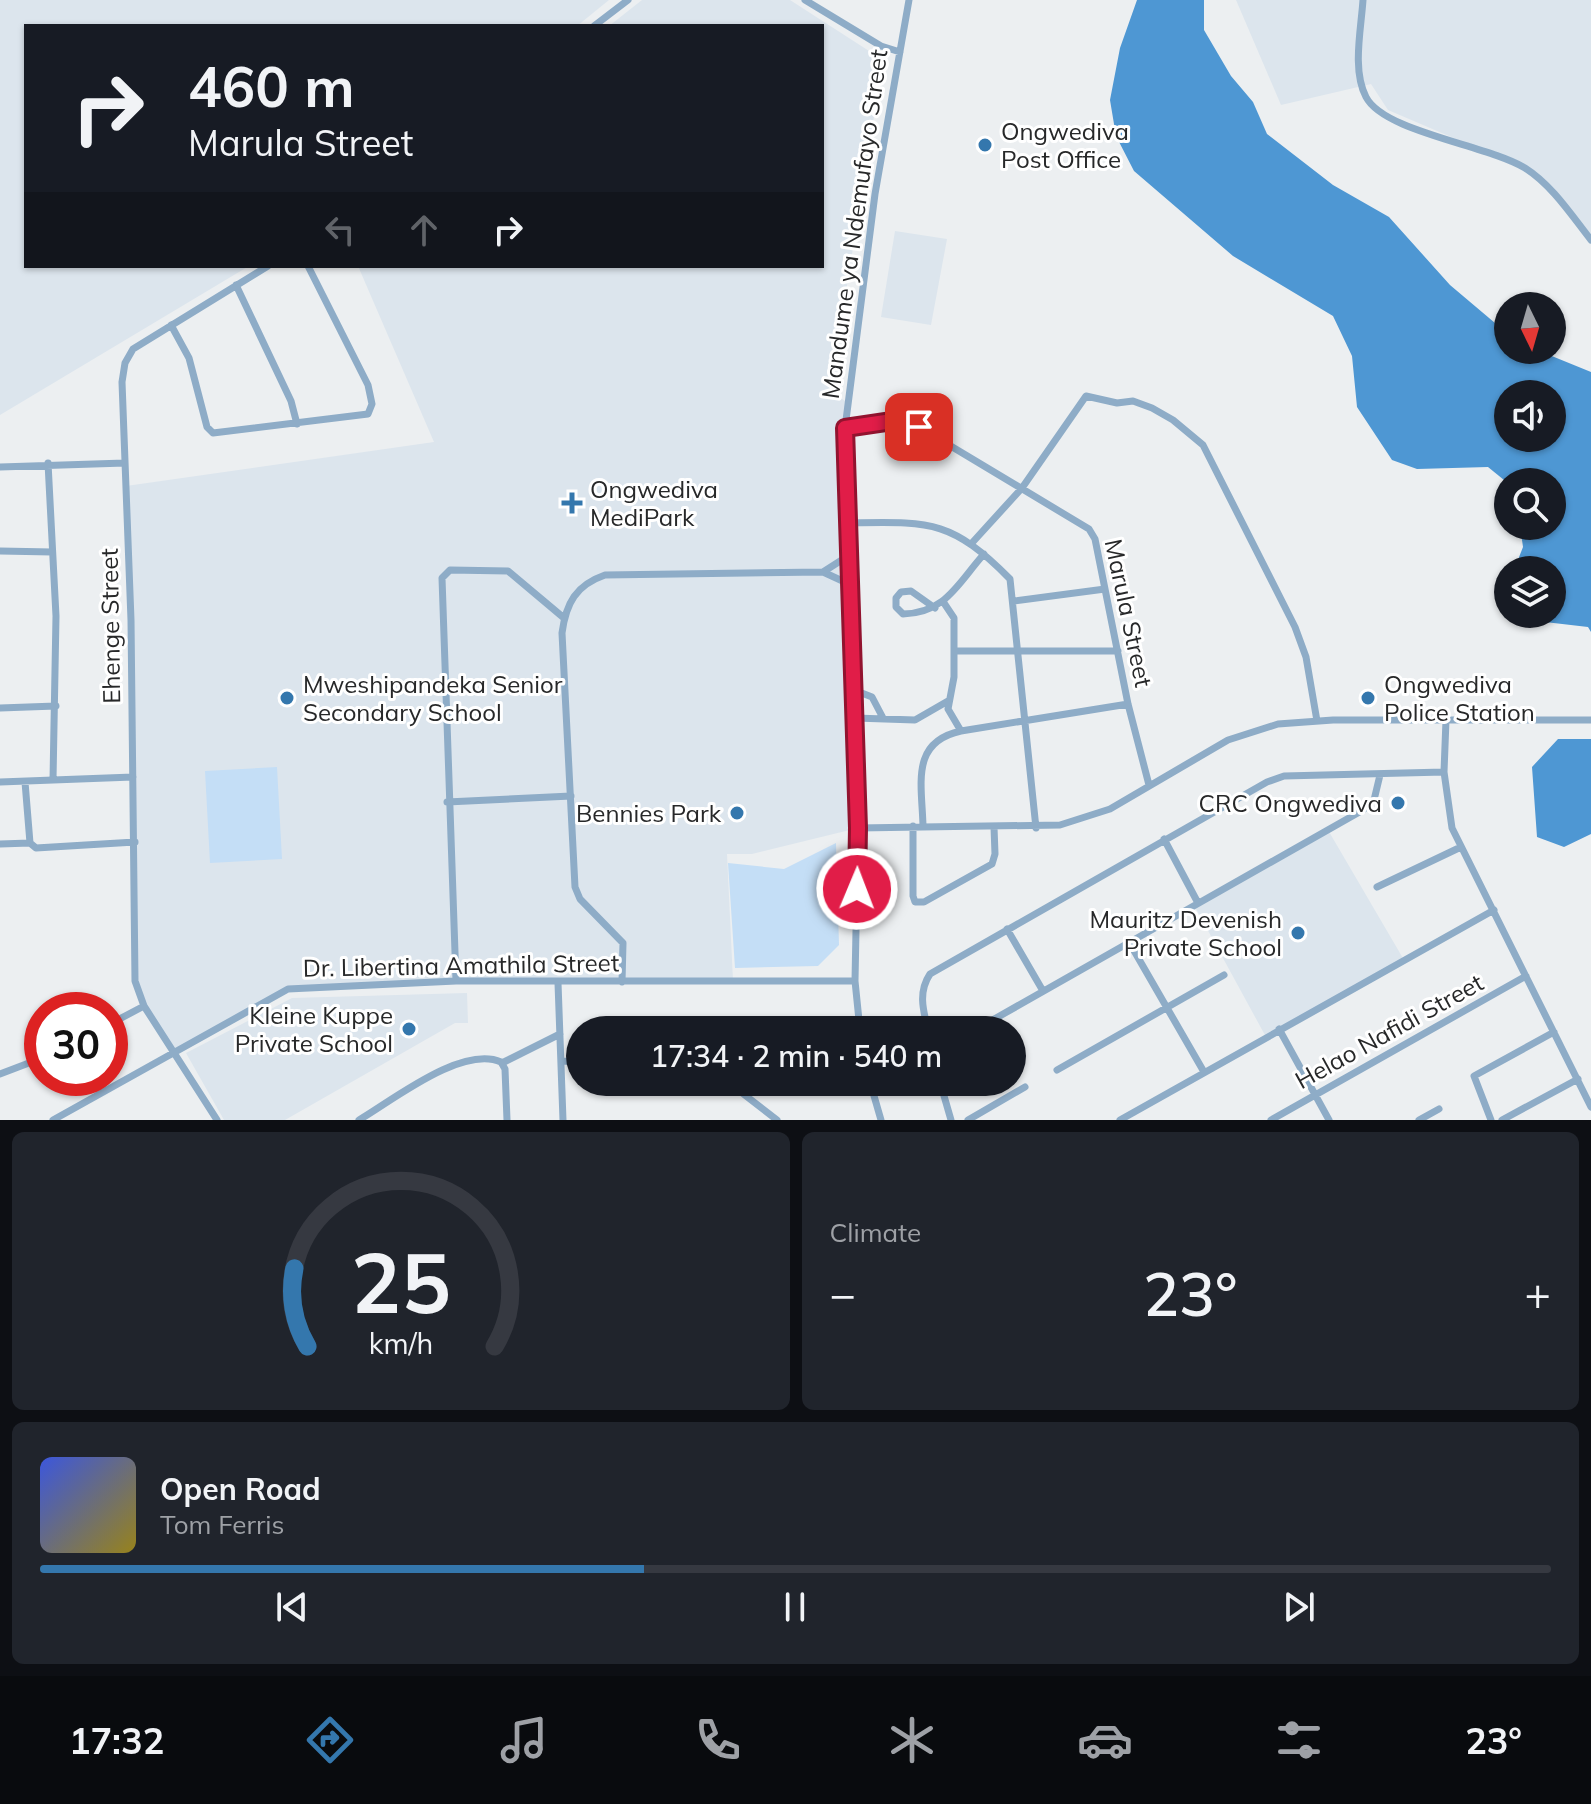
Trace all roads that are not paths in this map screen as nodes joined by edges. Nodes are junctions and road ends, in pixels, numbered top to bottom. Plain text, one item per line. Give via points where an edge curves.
1 (628, 0) edge
2 (805, 0) edge
3 (909, 0) edge
4 (1363, 0) edge
5 (597, 24) edge
6 (900, 52) junction
7 (1591, 240) edge
8 (265, 268) edge
9 (309, 268) edge
10 (236, 285) junction
11 (171, 325) junction
12 (297, 424) junction
13 (845, 428) junction
14 (48, 463) junction
15 (125, 463) junction
16 (0, 467) edge
17 (1022, 488) junction
18 (847, 523) junction
19 (971, 544) junction
20 (0, 551) edge
21 (52, 552) junction
22 (984, 554) junction
23 (848, 556) junction
24 (823, 572) junction
25 (849, 584) junction
26 (1105, 589) junction
27 (1014, 601) junction
28 (944, 603) junction
29 (935, 608) junction
30 (564, 618) junction
31 (955, 651) junction
32 (1118, 651) junction
33 (1015, 653) junction
34 (854, 690) junction
35 (948, 701) junction
36 (1128, 704) junction
37 (56, 706) junction
38 (0, 708) edge
39 (855, 718) junction
40 (883, 718) junction
41 (1446, 720) junction
42 (1591, 720) edge
43 (1317, 721) junction
44 (1024, 722) junction
45 (961, 731) junction
46 (1444, 772) junction
47 (1380, 775) junction
48 (133, 777) junction
49 (53, 780) junction
50 (0, 782) edge
51 (25, 782) junction
52 (1149, 785) junction
53 (571, 796) junction
54 (447, 802) junction
55 (913, 826) junction
56 (923, 826) junction
57 (994, 827) junction
58 (858, 828) junction
59 (1036, 828) junction
60 (1164, 839) junction
61 (135, 842) junction
62 (30, 843) junction
63 (0, 844) edge
64 (1461, 847) junction
65 (1377, 887) dead end
66 (1198, 903) junction
67 (1494, 910) junction
68 (1007, 929) junction
69 (1129, 942) junction
70 (1224, 975) dead end
71 (1526, 976) junction
72 (456, 981) junction
73 (855, 981) junction
74 (622, 982) junction
75 (558, 983) junction
76 (1043, 991) junction
77 (144, 1006) junction
78 (1167, 1008) junction
79 (128, 1014) edge
80 (859, 1016) edge
81 (926, 1016) edge
82 (999, 1016) edge
83 (1279, 1029) junction
84 (1554, 1032) junction
85 (560, 1034) junction
86 (176, 1051) junction
87 (561, 1061) junction
88 (566, 1061) edge
89 (502, 1063) junction
90 (24, 1065) edge
91 (1057, 1070) dead end
92 (1204, 1072) junction
93 (0, 1074) edge
94 (1578, 1079) junction
95 (1315, 1095) junction
96 (746, 1096) edge
97 (874, 1096) edge
98 (944, 1096) edge
99 (1009, 1096) edge
100 (1591, 1107) edge
101 (1439, 1109) dead end
102 (213, 1119) edge
103 (53, 1120) edge
104 (359, 1120) edge
105 (507, 1120) edge
106 (563, 1120) edge
107 (777, 1120) edge
108 (881, 1120) edge
109 (951, 1120) edge
110 (968, 1120) edge
111 (1120, 1120) edge
112 (1271, 1120) edge
113 (1329, 1120) edge
114 (1419, 1120) edge
115 (1491, 1120) edge
116 (1502, 1120) edge

1 - 5 street
2 - 6 street
3 - 6 street, Mandume ya Ndemufayo Street
4 - 7 street via 1359,76 1374,110 1526,169
6 - 13 street, Mandume ya Ndemufayo Street via 875,194
8 - 10 street, Ehenge Street
9 - 12 street via 368,385 372,404 368,414
10 - 11 street, Ehenge Street
10 - 12 street
11 - 12 street via 189,358 213,433
11 - 15 street, Ehenge Street via 133,349 125,363
13 - 17 street, Marula Street via 899,420
13 - 18 street, Mandume ya Ndemufayo Street
14 - 15 street
14 - 16 street
14 - 21 street
15 - 48 street, Ehenge Street
17 - 19 street
17 - 26 street, Marula Street via 1089,529
17 - 43 street via 1086,396 1133,401 1189,430 1203,445 1295,627
18 - 19 street via 923,522
18 - 23 street, Mandume ya Ndemufayo Street
19 - 22 street
20 - 21 street
21 - 37 street
22 - 27 street via 1010,579
22 - 28 street
23 - 24 street
23 - 25 street, Mandume ya Ndemufayo Street
24 - 25 street
24 - 30 street via 605,575 585,582
25 - 34 street, Mandume ya Ndemufayo Street
26 - 27 street
26 - 32 street, Marula Street
27 - 33 street
28 - 29 street
28 - 31 street via 954,618
29 - 29 street via 903,614 896,598 911,591
30 - 53 street
30 - 54 street via 508,571 450,570 442,578
31 - 33 street
31 - 35 street
32 - 33 street
32 - 36 street, Marula Street
33 - 44 street
34 - 39 street, Mandume ya Ndemufayo Street
34 - 40 street via 872,697
35 - 40 street via 915,720
35 - 45 street
36 - 44 street
36 - 52 street, Marula Street
37 - 38 street
37 - 49 street
39 - 40 street
39 - 58 street, Mandume ya Ndemufayo Street
41 - 42 street
41 - 43 street
41 - 46 street
43 - 52 street via 1278,724 1228,740
44 - 45 street
44 - 59 street
45 - 56 street via 941,737 922,761
46 - 47 street
46 - 64 street via 1447,807
47 - 60 street via 1284,776
47 - 66 street via 1374,800 1363,810
48 - 49 street
48 - 61 street, Ehenge Street
49 - 51 street
50 - 51 street
51 - 62 street
52 - 59 street via 1110,809
53 - 54 street
53 - 74 street via 576,891 623,943
54 - 72 street
55 - 56 street
55 - 57 street via 915,902 992,864
55 - 58 street
56 - 57 street
57 - 59 street
58 - 73 street, Mandume ya Ndemufayo Street
60 - 66 street
60 - 68 street
61 - 62 street via 36,848
61 - 77 street, Ehenge Street via 135,981
62 - 63 street
64 - 65 street
64 - 67 street
66 - 69 street
67 - 71 street
67 - 83 street
68 - 76 street
68 - 81 street via 930,974 923,985
69 - 76 street
69 - 78 street
70 - 78 street
71 - 84 street
71 - 95 street, Helao Nafidi Street
72 - 75 street, Dr. Libertina Amathila Street
72 - 86 street, Dr. Libertina Amathila Street via 288,989
73 - 74 street, Dr. Libertina Amathila Street
73 - 80 street, Mandume ya Ndemufayo Street
74 - 75 street, Dr. Libertina Amathila Street
75 - 85 street
76 - 82 street
77 - 79 street
77 - 86 street, Ehenge Street
78 - 91 street
78 - 92 street
83 - 92 street
83 - 95 street
84 - 94 street
84 - 115 street via 1474,1076
85 - 87 street
85 - 89 street
86 - 102 street, Ehenge Street
86 - 103 street, Dr. Libertina Amathila Street
87 - 88 street
87 - 106 street
89 - 104 street via 455,1063
89 - 105 street
90 - 93 street
92 - 111 street
94 - 100 street
94 - 116 street
95 - 112 street, Helao Nafidi Street
95 - 113 street
96 - 107 street
97 - 108 street
98 - 109 street
99 - 110 street
101 - 114 street

